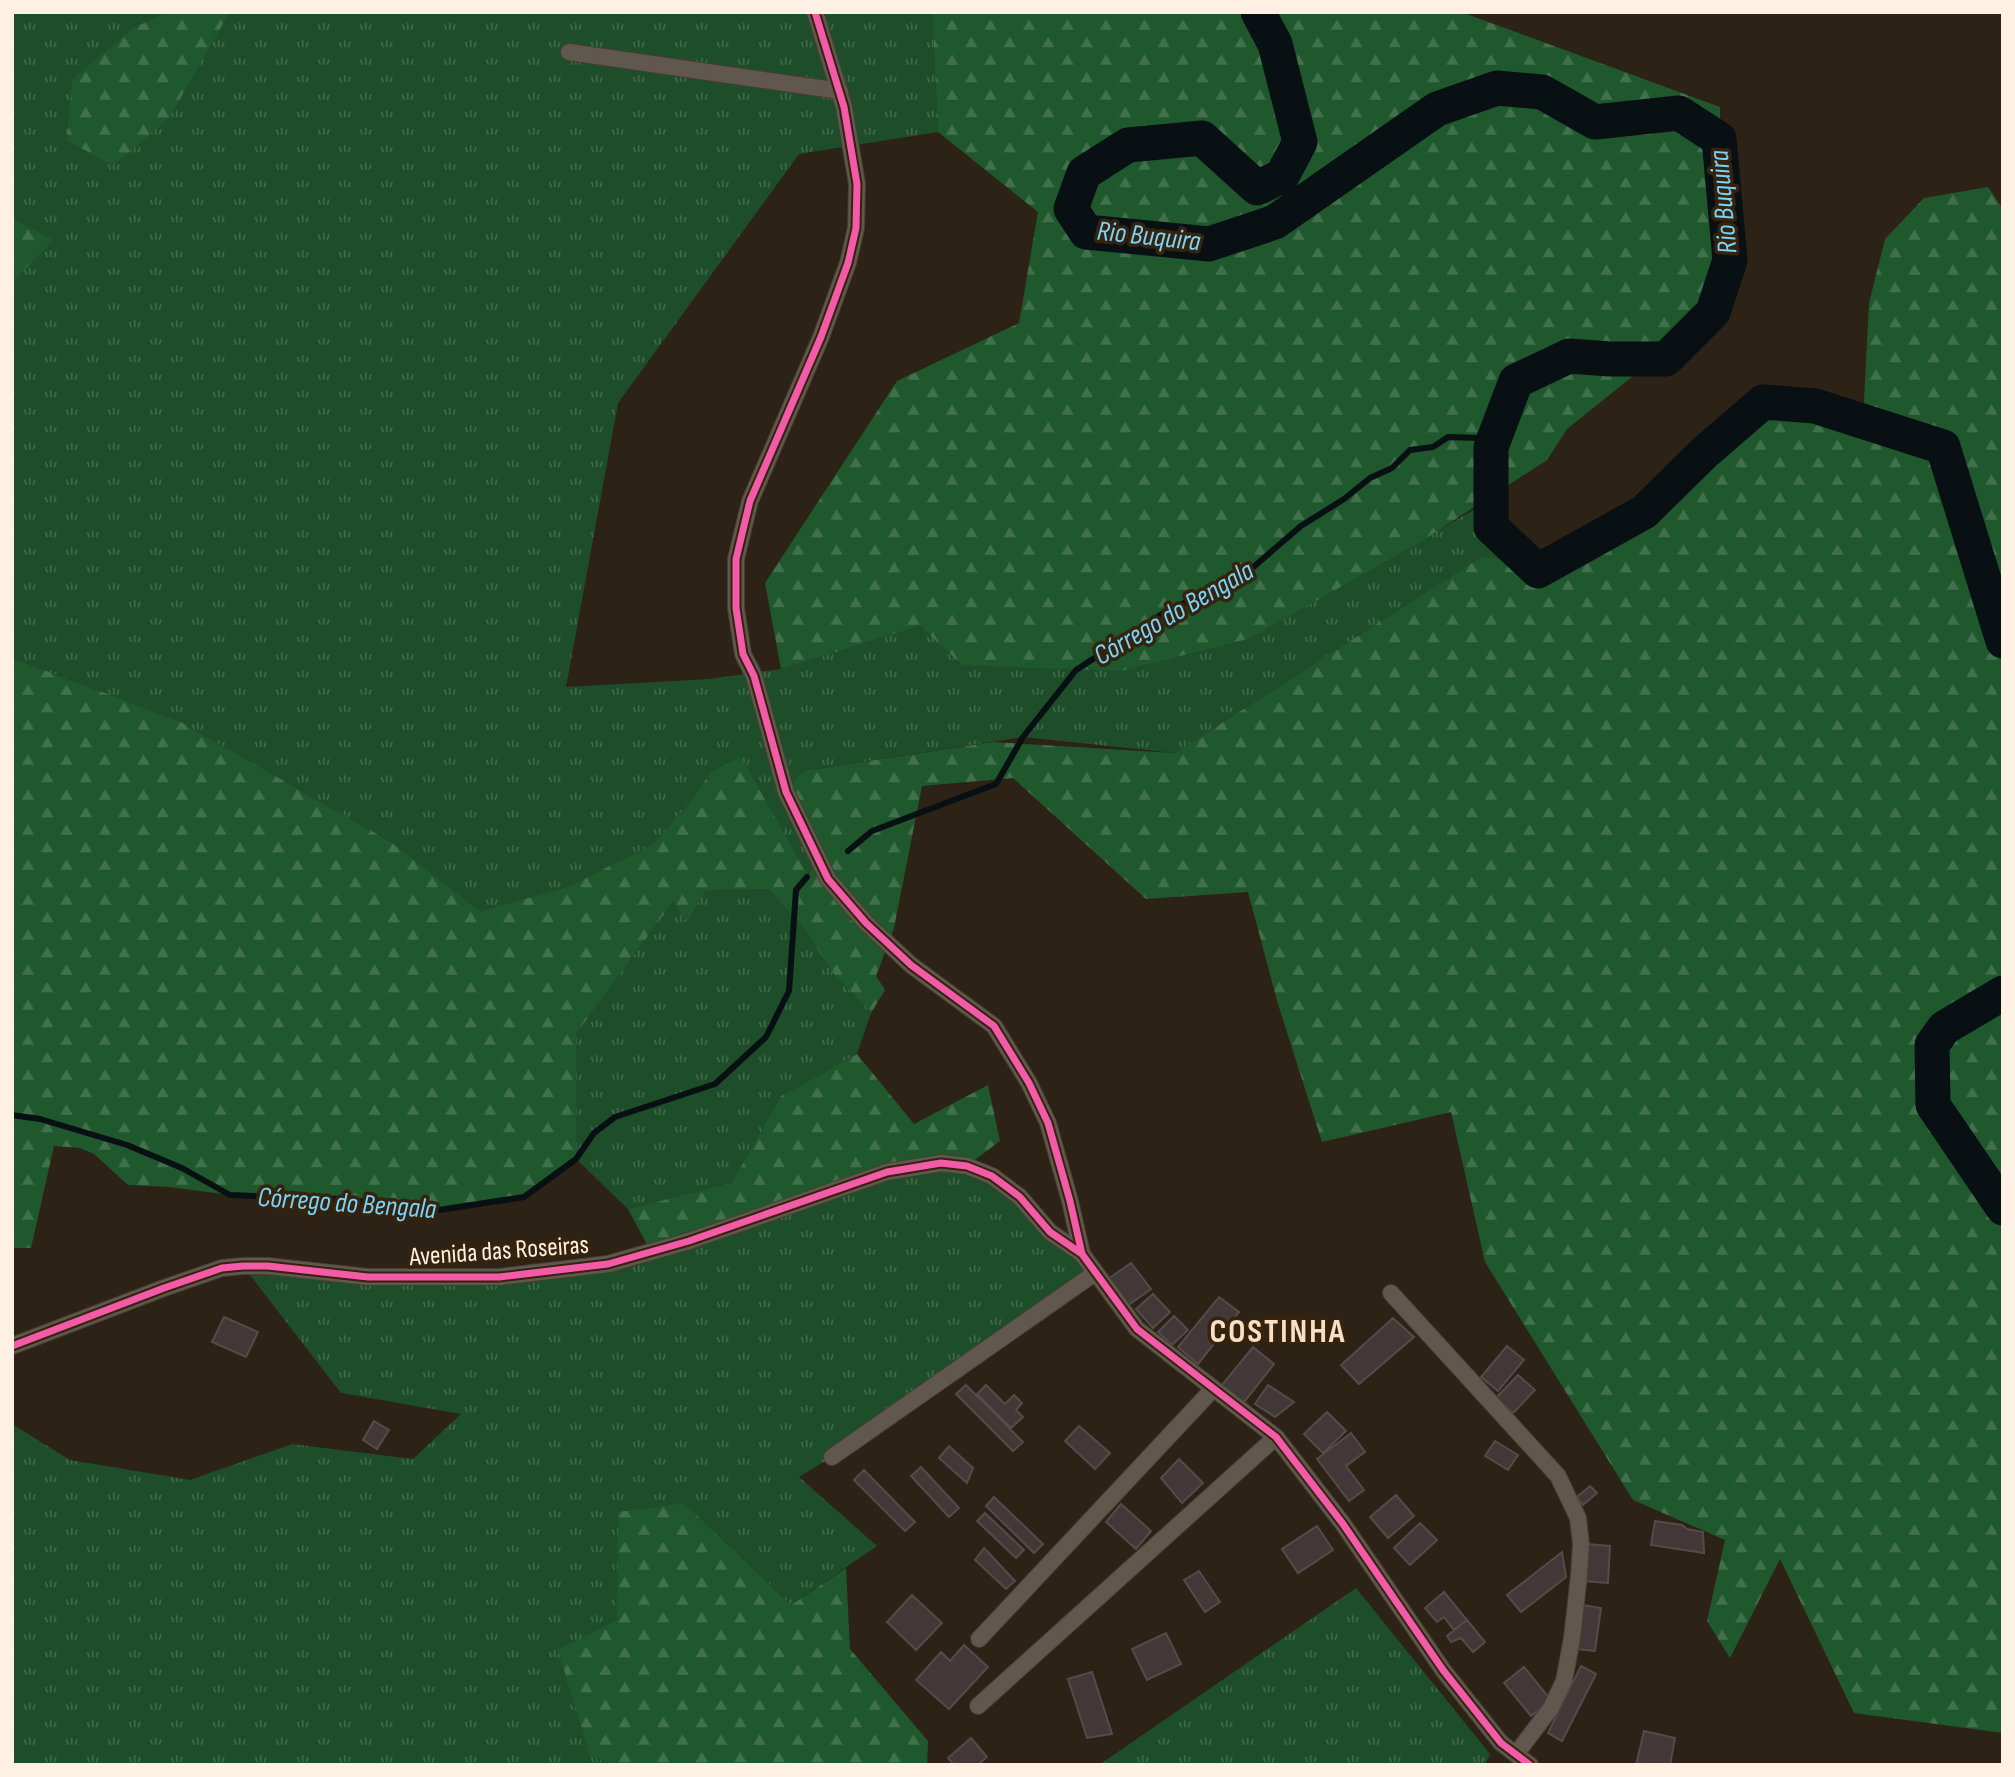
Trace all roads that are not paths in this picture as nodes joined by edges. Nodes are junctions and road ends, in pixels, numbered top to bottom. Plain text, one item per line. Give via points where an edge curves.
1 (815, 12) edge
2 (569, 52) dead end
3 (839, 91) junction
4 (1082, 1254) junction
5 (1095, 1273) junction
6 (1391, 1293) dead end
7 (12, 1346) edge
8 (1213, 1389) junction
9 (1276, 1437) junction
10 (832, 1457) dead end
11 (979, 1639) dead end
12 (978, 1706) dead end
13 (1516, 1755) junction
14 (1530, 1765) edge

1 - 3 street
2 - 3 street
3 - 4 street via 857,184 856,228 821,337 750,501 736,559 736,608 743,654 754,676 786,792 828,879 911,965 994,1026 1029,1083 1048,1123
4 - 5 street
4 - 7 street, Avenida das Roseiras via 1050,1232 1020,1197 992,1176 967,1166 941,1163 887,1172 689,1241 608,1264 485,1277 368,1278 268,1266 222,1268
5 - 8 street via 1137,1329
5 - 10 street
6 - 13 street via 1558,1476 1578,1518 1579,1575 1564,1681 1551,1708
8 - 9 street
8 - 11 street
9 - 12 street
9 - 13 street via 1343,1524 1443,1670 1501,1743
13 - 14 street

